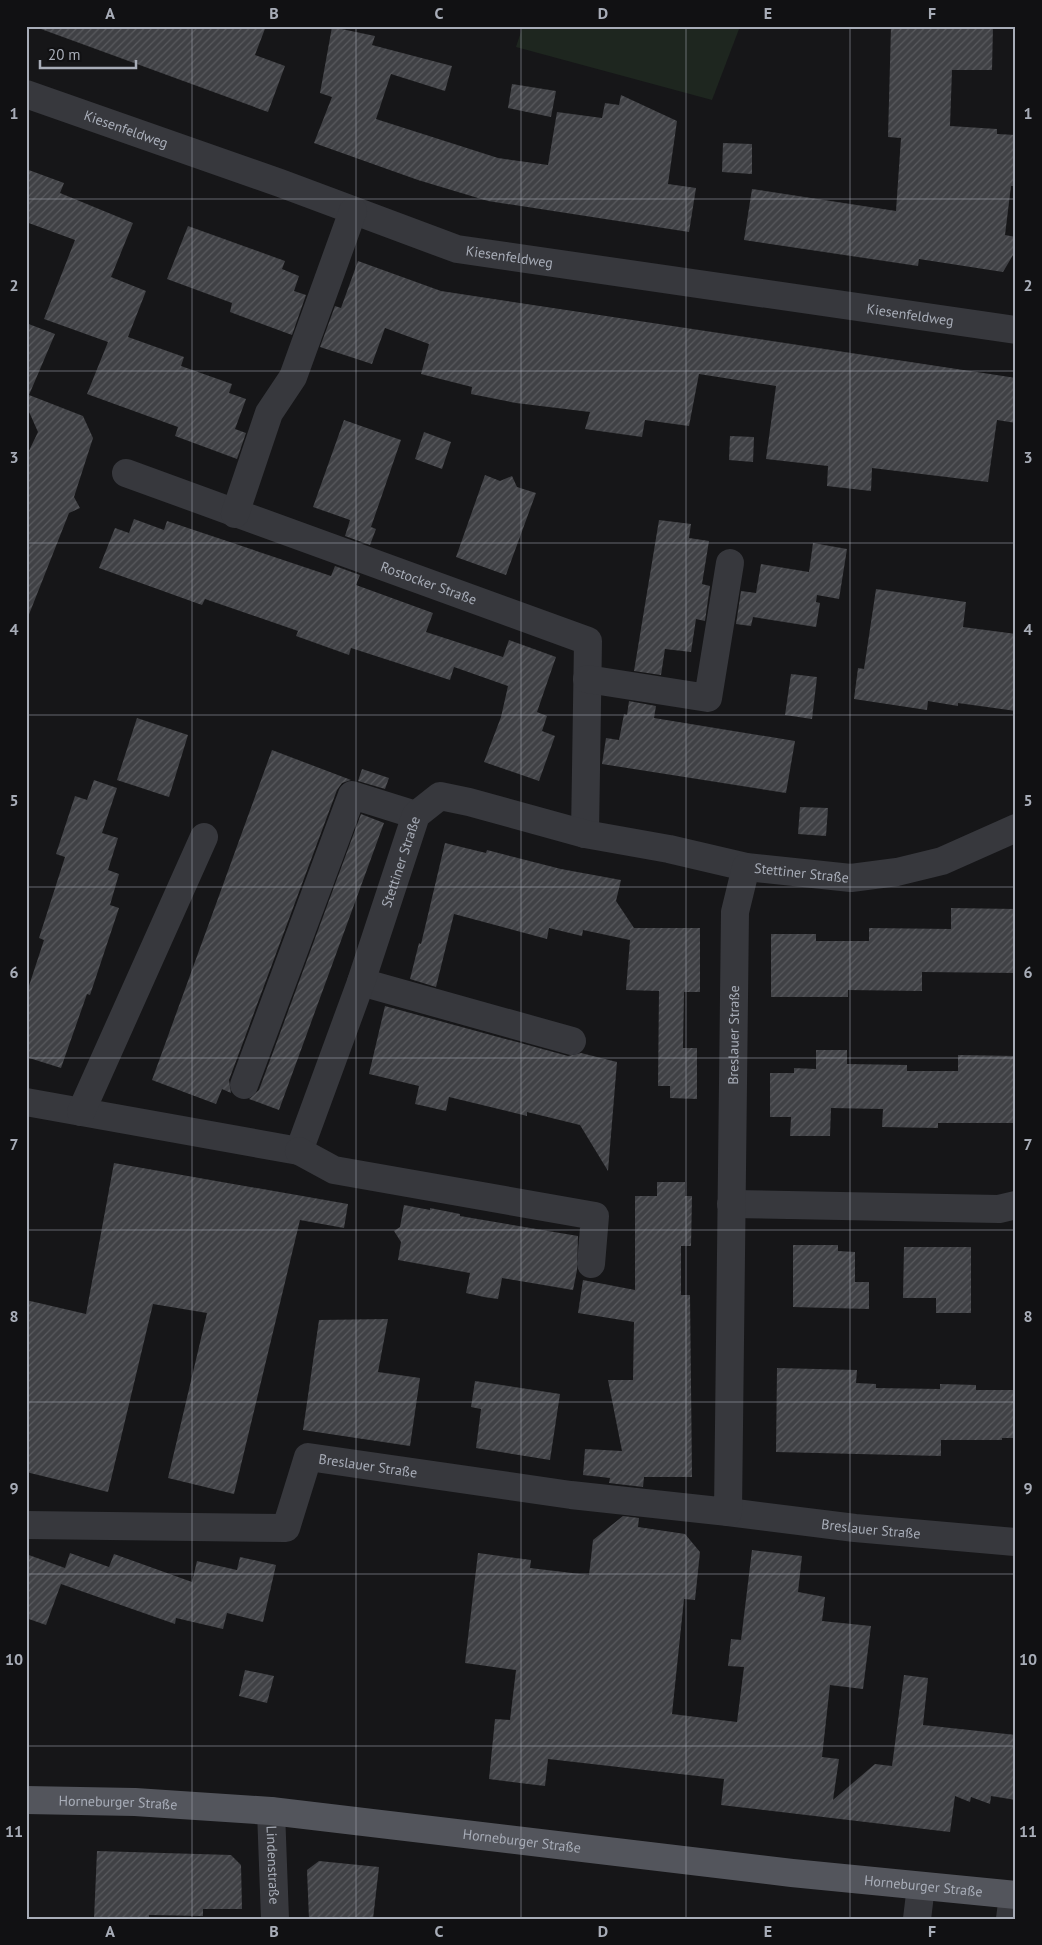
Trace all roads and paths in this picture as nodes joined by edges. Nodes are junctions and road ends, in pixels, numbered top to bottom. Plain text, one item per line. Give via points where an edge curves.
1 (26, 94) edge
2 (353, 211) junction
3 (1016, 330) edge
4 (126, 474) dead end
5 (235, 514) junction
6 (730, 563) dead end
7 (587, 679) junction
8 (416, 815) junction
9 (1016, 828) edge
10 (585, 834) junction
11 (204, 837) dead end
12 (746, 867) junction
13 (361, 982) junction
14 (572, 1041) dead end
15 (244, 1085) dead end
16 (26, 1102) edge
17 (81, 1112) junction
18 (299, 1151) junction
19 (730, 1204) junction
20 (1016, 1205) edge
21 (591, 1264) dead end
22 (728, 1512) junction
23 (26, 1524) edge
24 (1014, 1542) dead end
25 (26, 1800) edge
26 (271, 1811) junction
27 (921, 1886) junction
28 (1013, 1903) edge
29 (275, 1919) edge
30 (917, 1919) edge

1 - 2 street, Kiesenfeldweg
2 - 3 street, Kiesenfeldweg via 457,249
2 - 5 street via 293,377 269,413
4 - 5 street, Rostocker Straße
5 - 7 street, Rostocker Straße via 588,641
6 - 7 street via 708,698
7 - 10 street, Rostocker Straße
8 - 10 street, Stettiner Straße via 440,796
8 - 13 street, Stettiner Straße
8 - 15 street via 352,795
9 - 12 street, Stettiner Straße via 942,861 898,872 851,878
10 - 12 street, Stettiner Straße
11 - 17 street
12 - 19 street, Breslauer Straße via 735,912
13 - 14 street
13 - 18 street, Stettiner Straße
16 - 17 street
17 - 18 street
18 - 21 street via 334,1170 595,1216
19 - 20 street via 999,1209
19 - 22 street, Breslauer Straße
22 - 23 street, Breslauer Straße via 571,1494 308,1457 286,1528
22 - 24 street, Breslauer Straße via 854,1528
25 - 26 main road, Horneburger Straße via 135,1802
26 - 27 main road, Horneburger Straße
26 - 29 street, Lindenstraße
27 - 28 main road, Horneburger Straße
27 - 30 street

